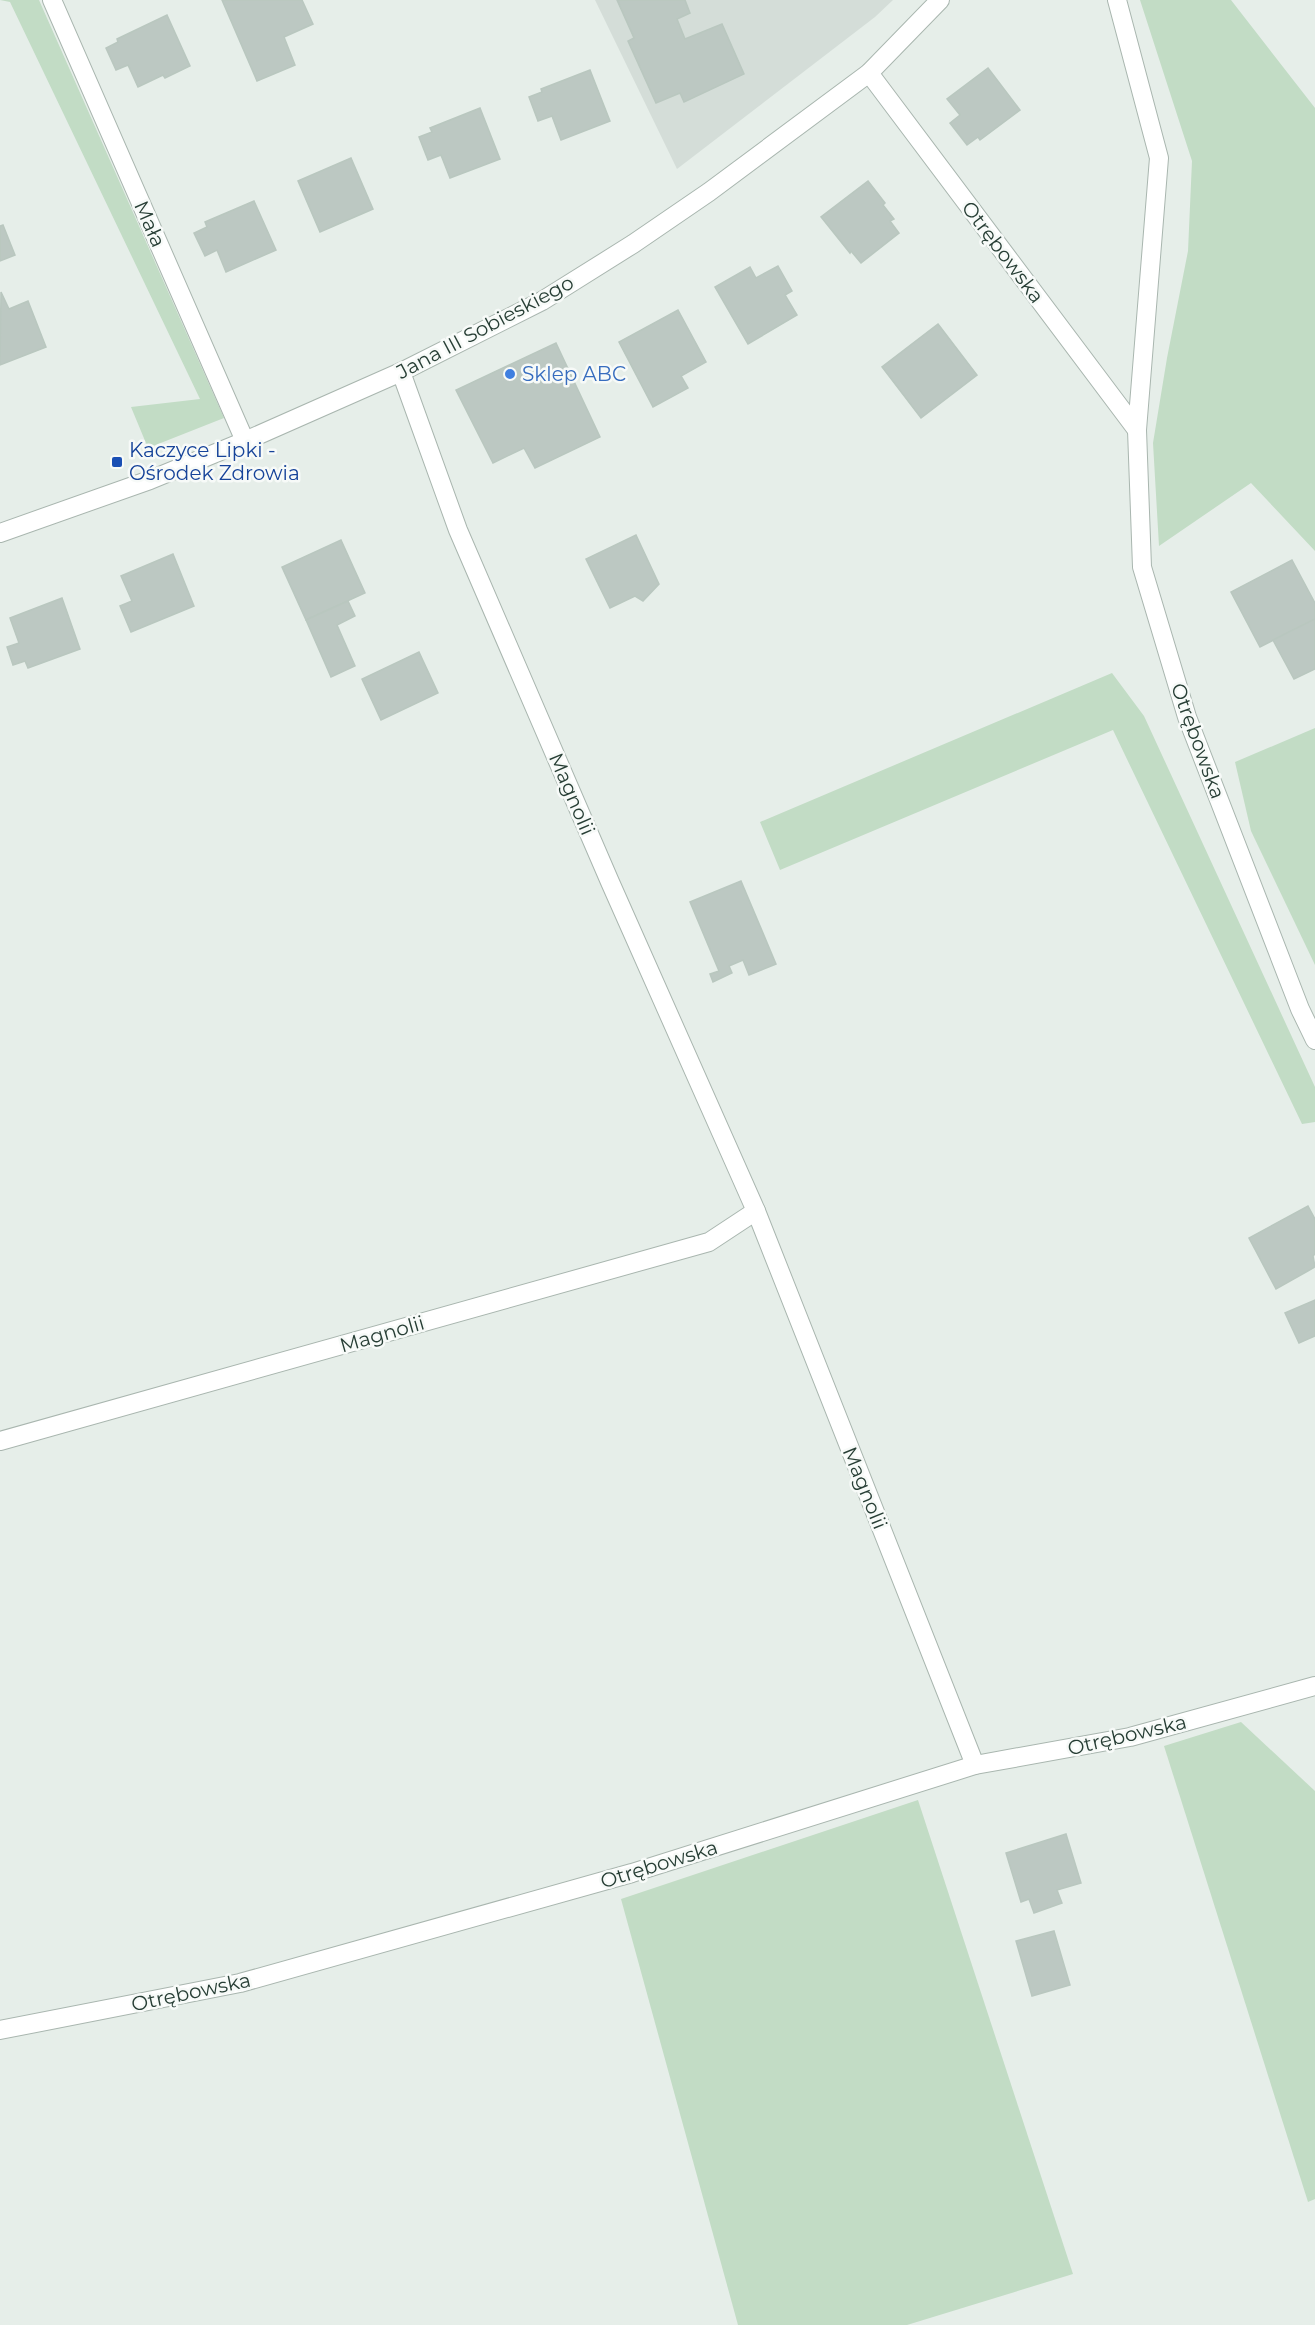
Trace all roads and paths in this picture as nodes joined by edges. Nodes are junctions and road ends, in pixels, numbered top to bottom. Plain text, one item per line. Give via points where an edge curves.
1 (940, 0) edge
2 (1117, 0) edge
3 (58, 2) edge
4 (869, 74) junction
5 (401, 372) junction
6 (1137, 430) junction
7 (245, 441) junction
8 (0, 532) edge
9 (1315, 1040) edge
10 (756, 1211) junction
11 (0, 1441) edge
12 (1315, 1686) edge
13 (975, 1765) junction
14 (0, 2030) edge

1 - 4 street, Jana III Sobieskiego
2 - 6 street, Otrębowska via 1159,158
3 - 7 street, Mała
4 - 5 street, Jana III Sobieskiego via 633,244 542,301
4 - 6 street, Otrębowska
5 - 7 street, Jana III Sobieskiego
5 - 10 street, Magnolii via 458,530
6 - 9 street, Otrębowska via 1145,578 1187,717
7 - 8 street, Jana III Sobieskiego via 150,480
10 - 11 street, Magnolii via 709,1242
10 - 13 street, Magnolii
12 - 13 street, Otrębowska via 1130,1737
13 - 14 street, Otrębowska via 632,1873 240,1983

